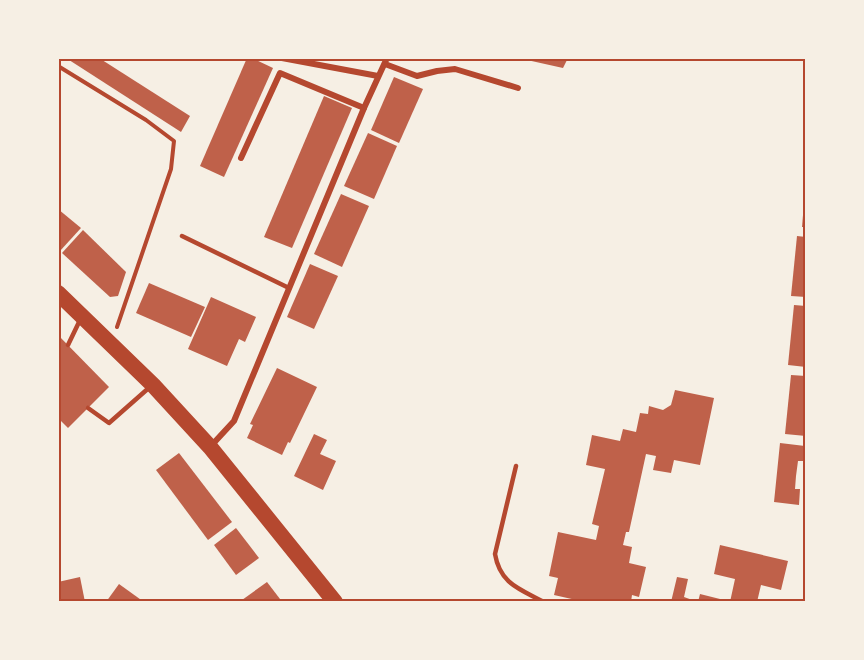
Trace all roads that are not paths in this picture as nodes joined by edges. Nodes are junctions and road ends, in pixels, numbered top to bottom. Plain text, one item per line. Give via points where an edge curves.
1 (282, 58) edge
2 (386, 61) edge
3 (378, 76) junction
4 (518, 88) dead end
5 (364, 108) junction
6 (241, 158) dead end
7 (182, 236) dead end
8 (289, 288) junction
9 (58, 293) edge
10 (82, 316) junction
11 (68, 345) dead end
12 (153, 385) junction
13 (88, 408) dead end
14 (210, 447) junction
15 (516, 466) dead end
16 (335, 602) edge
17 (544, 602) edge

1 - 3 street
2 - 3 street
2 - 4 street via 417,76 455,69
3 - 5 street
5 - 6 street via 280,73
5 - 8 street
7 - 8 lane
8 - 14 street via 234,421
9 - 10 highway
10 - 11 lane
10 - 12 highway
12 - 13 lane via 109,423
12 - 14 highway
14 - 16 highway
15 - 17 lane via 495,554 497,564 512,584

